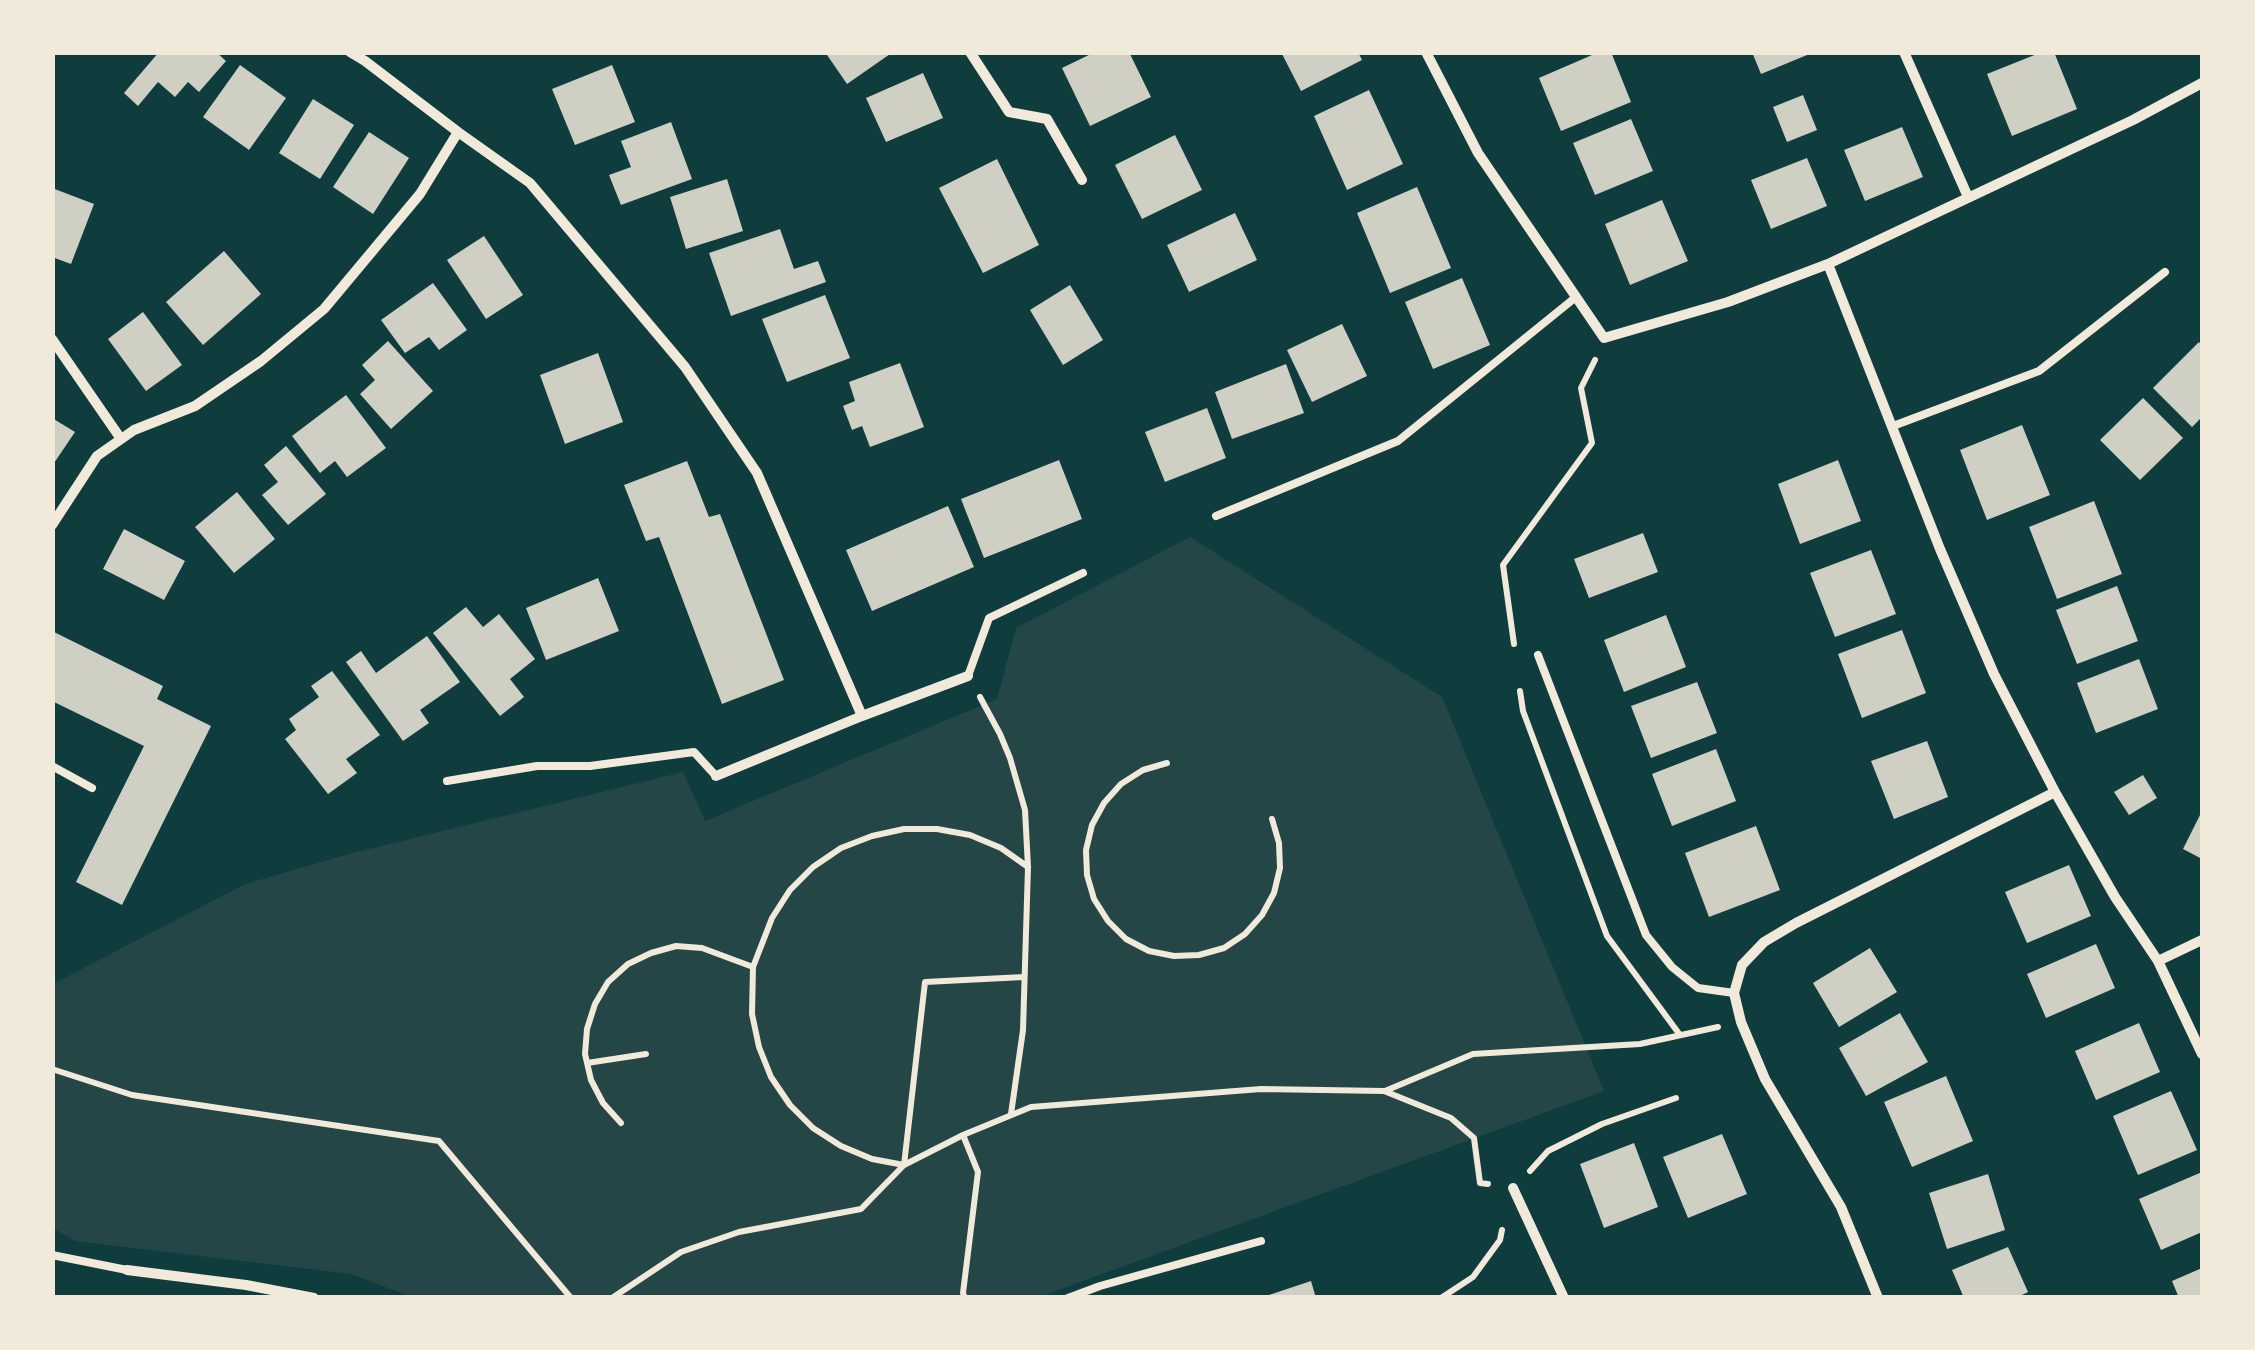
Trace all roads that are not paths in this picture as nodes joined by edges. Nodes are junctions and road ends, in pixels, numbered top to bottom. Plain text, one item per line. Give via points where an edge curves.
1 (350, 52) edge
2 (970, 52) edge
3 (1426, 52) edge
4 (1904, 52) edge
5 (2202, 83) edge
6 (458, 132) junction
7 (1082, 180) dead end
8 (1968, 197) junction
9 (1828, 264) junction
10 (2166, 272) dead end
11 (1576, 297) junction
12 (52, 338) edge
13 (1893, 426) junction
14 (121, 439) junction
15 (1216, 516) dead end
16 (52, 525) edge
17 (1083, 573) dead end
18 (1538, 655) dead end
19 (968, 676) joint
20 (862, 716) junction
21 (52, 766) edge
22 (716, 776) joint
23 (447, 781) dead end
24 (92, 788) dead end
25 (2055, 792) junction
26 (2202, 940) edge
27 (2158, 961) junction
28 (1734, 993) junction
29 (2202, 1054) edge
30 (1513, 1188) road end
31 (1261, 1241) dead end
32 (52, 1255) edge
33 (127, 1270) joint
34 (246, 1284) junction
35 (243, 1298) edge
36 (314, 1298) edge
37 (1068, 1298) edge
38 (1564, 1298) edge
39 (1878, 1298) edge

1 - 6 street
2 - 7 street via 1009,112 1047,119
3 - 11 street via 1478,153
4 - 8 street
5 - 8 street
6 - 14 street via 420,194 324,309 195,406
6 - 20 street via 530,182 685,367 757,474
8 - 9 street
9 - 11 street via 1604,338
9 - 13 street
10 - 13 lane via 2039,371
11 - 15 lane via 1398,441
12 - 14 street
13 - 25 street via 1994,674
14 - 16 street via 97,456
17 - 19 lane via 990,618
18 - 28 lane via 1646,935 1698,988
19 - 20 street
20 - 22 street
21 - 24 lane
22 - 23 lane via 694,752
25 - 27 street
25 - 28 street via 1764,942 1742,965
26 - 27 street
27 - 29 street
28 - 39 street via 1765,1079 1841,1206
30 - 38 street
31 - 37 lane
32 - 33 lane
33 - 34 street
34 - 35 street
34 - 36 street

